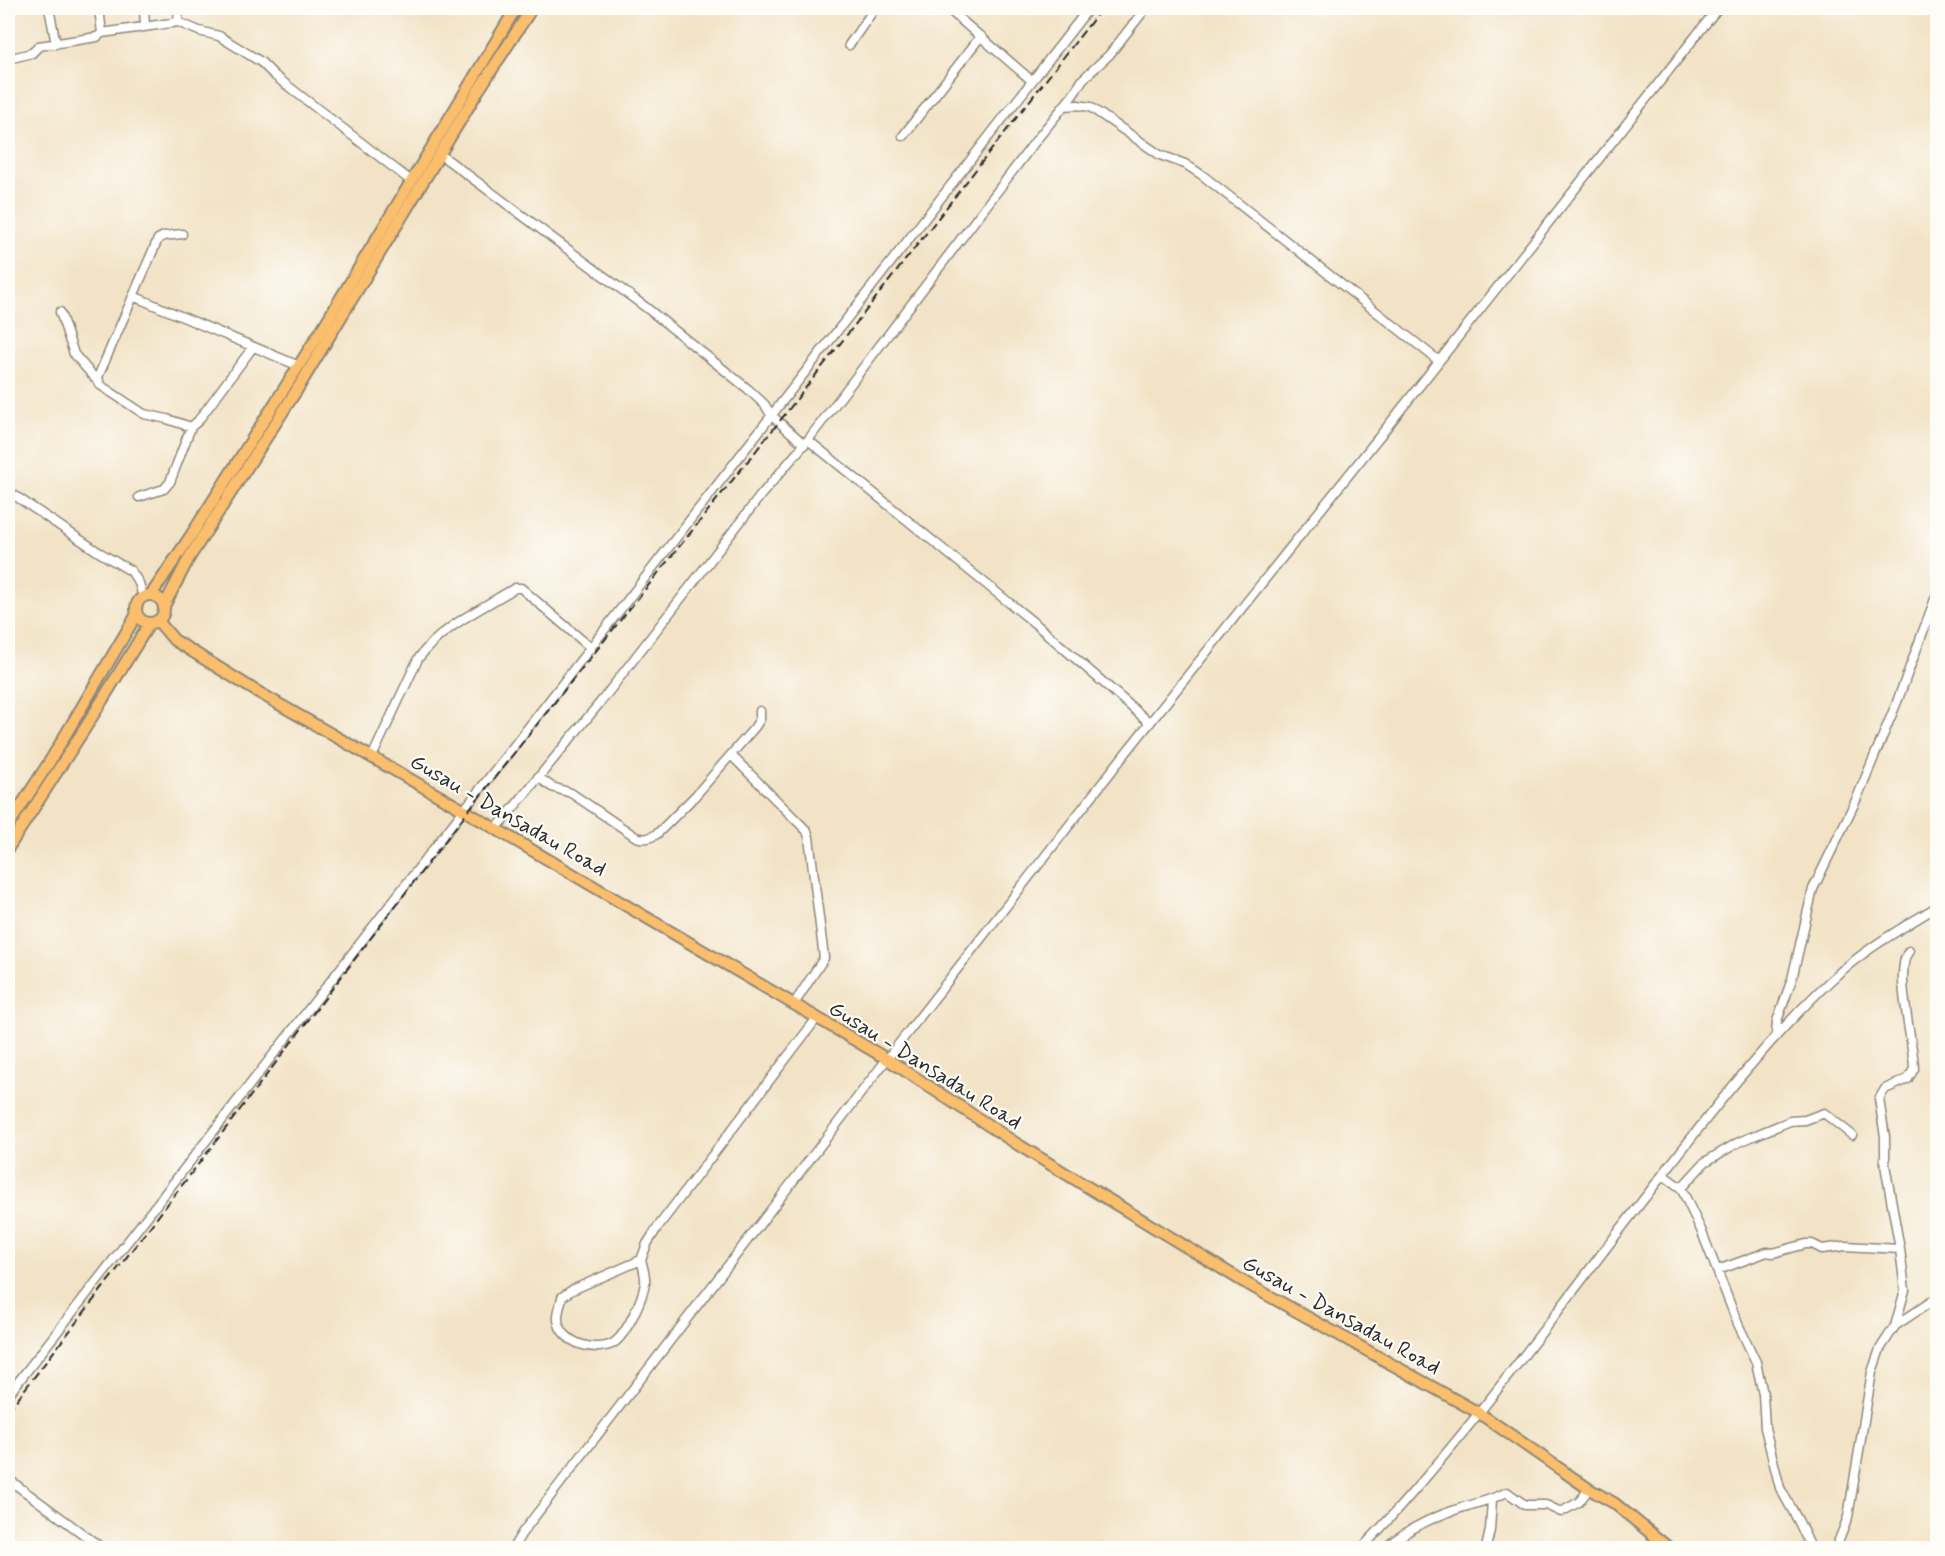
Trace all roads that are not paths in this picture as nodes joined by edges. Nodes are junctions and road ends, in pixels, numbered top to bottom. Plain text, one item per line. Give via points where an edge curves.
1 (49, 8) edge
2 (99, 8) edge
3 (144, 8) edge
4 (179, 8) edge
5 (516, 8) edge
6 (532, 8) edge
7 (875, 8) edge
8 (947, 8) edge
9 (1089, 8) edge
10 (1146, 8) edge
11 (1718, 8) edge
12 (178, 22) junction
13 (145, 27) junction
14 (102, 33) junction
15 (981, 36) junction
16 (56, 44) junction
17 (849, 45) dead end
18 (8, 58) edge
19 (1031, 80) junction
20 (1064, 106) junction
21 (903, 136) dead end
22 (441, 155) junction
23 (411, 181) junction
24 (182, 234) dead end
25 (133, 296) junction
26 (60, 312) dead end
27 (253, 347) junction
28 (1439, 361) junction
29 (299, 366) junction
30 (99, 383) junction
31 (771, 415) junction
32 (191, 427) junction
33 (806, 442) junction
34 (8, 491) edge
35 (139, 497) dead end
36 (1938, 591) edge
37 (147, 596) junction
38 (164, 606) junction
39 (137, 614) junction
40 (153, 622) junction
41 (591, 648) junction
42 (760, 711) dead end
43 (1150, 723) junction
44 (731, 755) junction
45 (372, 757) junction
46 (538, 777) junction
47 (462, 809) junction
48 (8, 826) edge
49 (496, 829) junction
50 (8, 848) edge
51 (1938, 906) edge
52 (1909, 951) dead end
53 (794, 1004) junction
54 (816, 1018) junction
55 (1776, 1038) junction
56 (887, 1059) junction
57 (1852, 1135) dead end
58 (1663, 1174) junction
59 (1682, 1188) junction
60 (1900, 1249) junction
61 (641, 1260) junction
62 (1718, 1270) junction
63 (1938, 1297) edge
64 (1895, 1326) junction
65 (8, 1395) edge
66 (1479, 1413) junction
67 (8, 1479) edge
68 (1589, 1489) junction
69 (1492, 1500) junction
70 (102, 1548) edge
71 (513, 1548) edge
72 (1362, 1548) edge
73 (1385, 1548) edge
74 (1486, 1548) edge
75 (1669, 1548) edge
76 (1811, 1548) edge
77 (1836, 1548) edge

1 - 16 street
2 - 14 street
3 - 13 street
4 - 12 street
5 - 23 main road
6 - 22 main road
7 - 17 street
8 - 15 street
9 - 19 street
10 - 20 street
11 - 28 street
12 - 13 street
12 - 23 street via 219,36 261,62
13 - 14 street
14 - 16 street
15 - 19 street
15 - 21 street
16 - 18 street
19 - 31 street
20 - 28 street via 1090,106 1160,154 1202,175
20 - 33 street
22 - 31 street via 648,309 748,389
22 - 38 main road via 189,558
23 - 29 main road
24 - 25 street via 158,239
25 - 27 street
25 - 30 street via 98,377
26 - 30 street via 74,354
27 - 29 street
27 - 32 street
28 - 43 street
29 - 37 main road
30 - 32 street via 144,414
31 - 33 street
31 - 41 street
32 - 35 street via 170,482 164,489
33 - 43 street via 1038,626
33 - 46 street
34 - 37 street via 131,571
36 - 55 street via 1857,798 1813,889 1792,980 1777,1021
37 - 38 main road via 159,598
37 - 39 main road via 138,603
38 - 40 main road via 163,614
39 - 40 main road via 142,621
39 - 48 main road
40 - 45 main road, Gusau - Dansadau Road via 181,645
40 - 50 main road
41 - 45 street via 520,588 514,588 427,646
41 - 47 street
42 - 44 street via 755,727
43 - 56 street
44 - 46 street via 650,838 636,837 571,793
44 - 53 street via 809,837 824,958
45 - 47 main road, Gusau - Dansadau Road
46 - 49 street
47 - 49 main road, Gusau - Dansadau Road
47 - 65 street
49 - 53 main road, Gusau - Dansadau Road
51 - 55 street via 1864,952 1830,980
52 - 60 street via 1904,958 1904,984 1914,1069 1908,1079 1885,1089 1879,1099
53 - 54 main road, Gusau - Dansadau Road
54 - 56 main road, Gusau - Dansadau Road
54 - 61 street via 657,1228
55 - 58 street
56 - 66 main road, Gusau - Dansadau Road via 1017,1144 1244,1282
56 - 71 street
57 - 59 street via 1824,1113 1790,1121 1716,1154
58 - 59 street
58 - 66 street
59 - 62 street
60 - 62 street via 1822,1249 1806,1244 1767,1252
60 - 64 street via 1905,1290
61 - 61 street via 646,1281 619,1339 605,1346 587,1346 562,1333 558,1320 562,1297
62 - 76 street via 1756,1362 1765,1428 1780,1488
63 - 64 street
64 - 77 street via 1880,1349 1872,1372 1848,1516
66 - 68 main road, Gusau - Dansadau Road
66 - 72 street
67 - 70 street
68 - 69 street via 1579,1503 1560,1512 1546,1505 1525,1505 1507,1492
68 - 75 main road, Gusau - Dansadau Road via 1614,1503
69 - 73 street via 1445,1514 1407,1532
69 - 74 street

